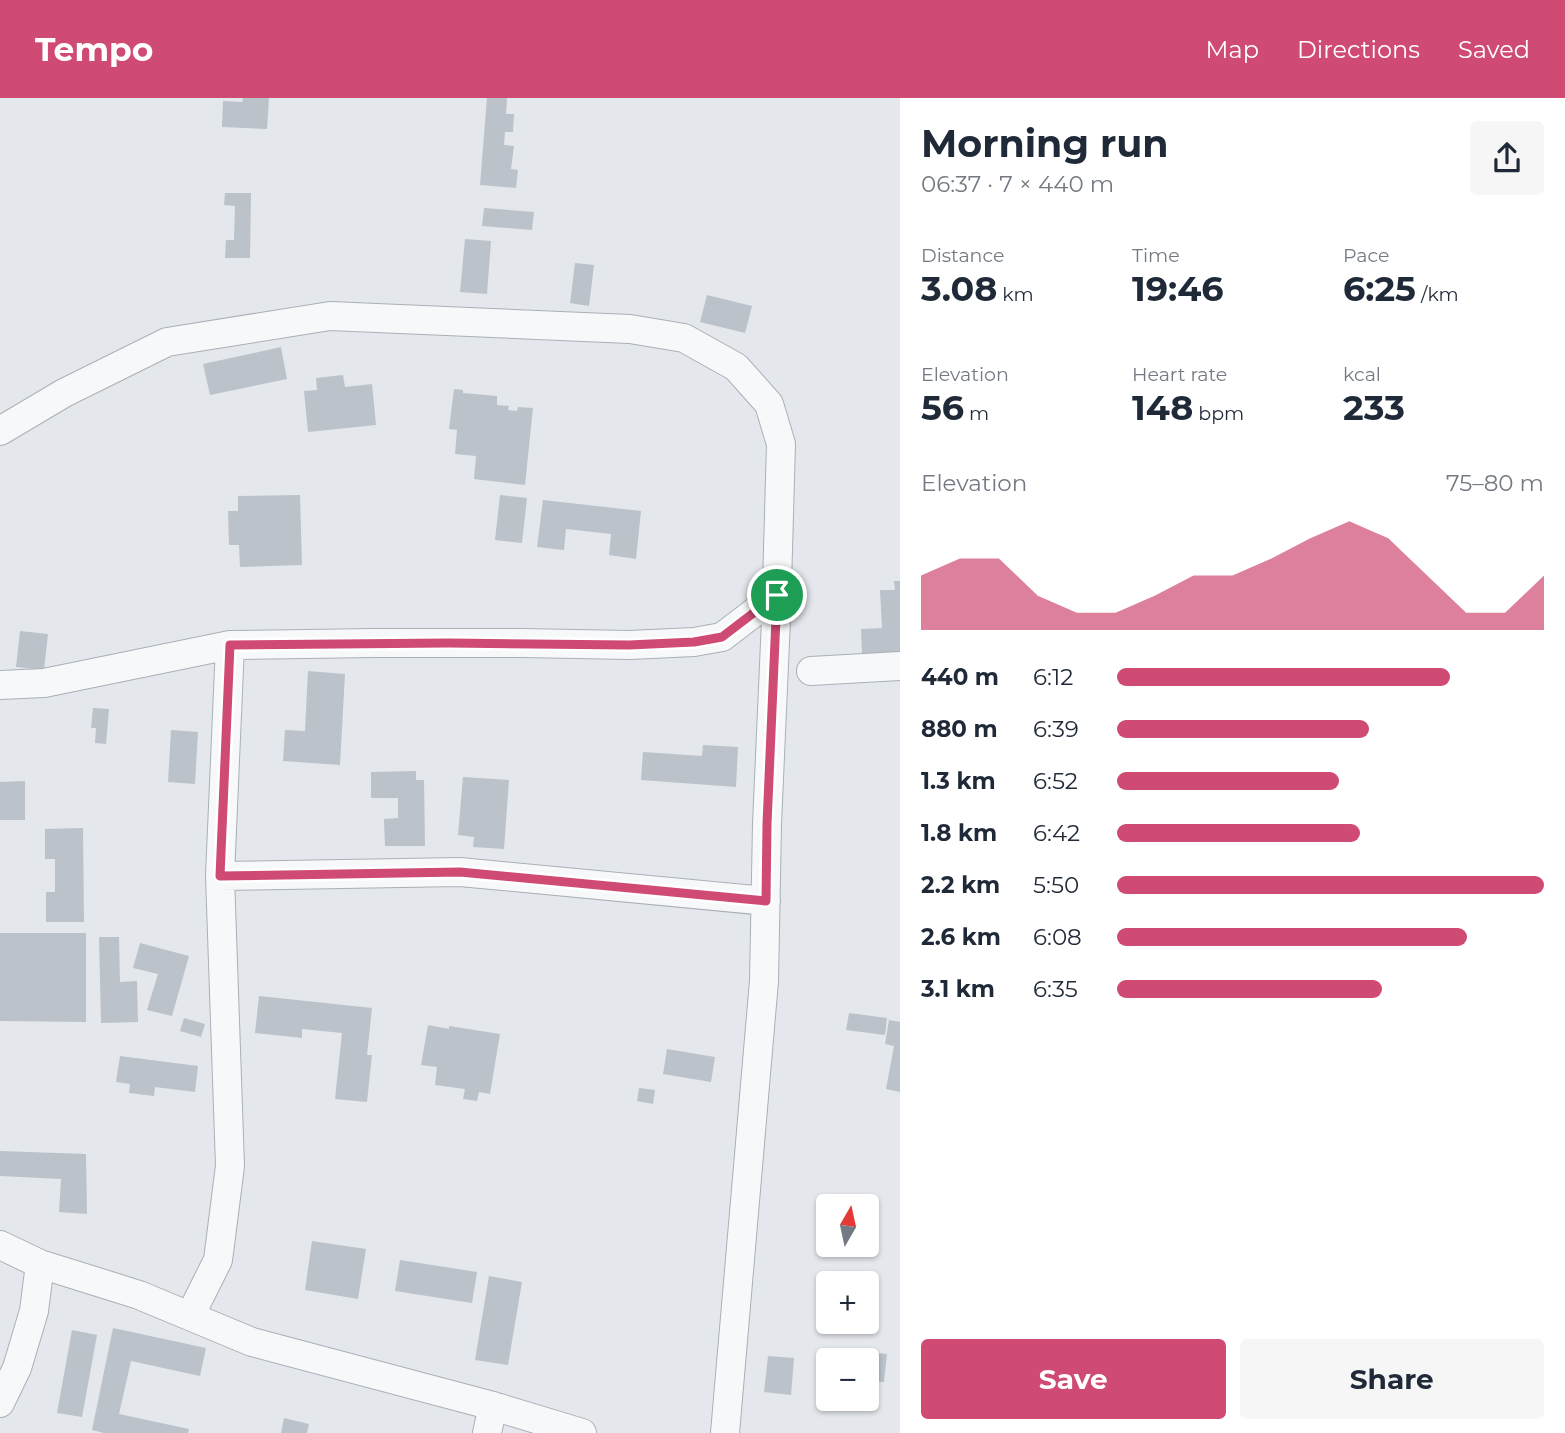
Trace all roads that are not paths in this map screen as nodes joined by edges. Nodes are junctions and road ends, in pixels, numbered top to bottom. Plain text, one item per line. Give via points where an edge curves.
1 (0, 431) edge
2 (777, 595) junction
3 (230, 645) junction
4 (900, 666) edge
5 (811, 671) dead end
6 (0, 685) edge
7 (220, 876) junction
8 (766, 901) junction
9 (0, 1245) edge
10 (40, 1264) junction
11 (190, 1316) junction
12 (0, 1403) edge
13 (490, 1420) edge
14 (582, 1433) edge
15 (725, 1433) edge

1 - 2 street via 167,342 330,316 629,330 684,338 736,367 769,404 781,444
2 - 3 street via 722,637 694,642
2 - 8 street
3 - 6 street via 44,683
3 - 7 street
4 - 5 street
7 - 8 street via 460,872
7 - 11 street via 230,1166 218,1260
8 - 15 street via 764,981
9 - 10 street
10 - 11 street
10 - 12 street via 34,1311 17,1368
11 - 13 street via 252,1342
13 - 14 street

